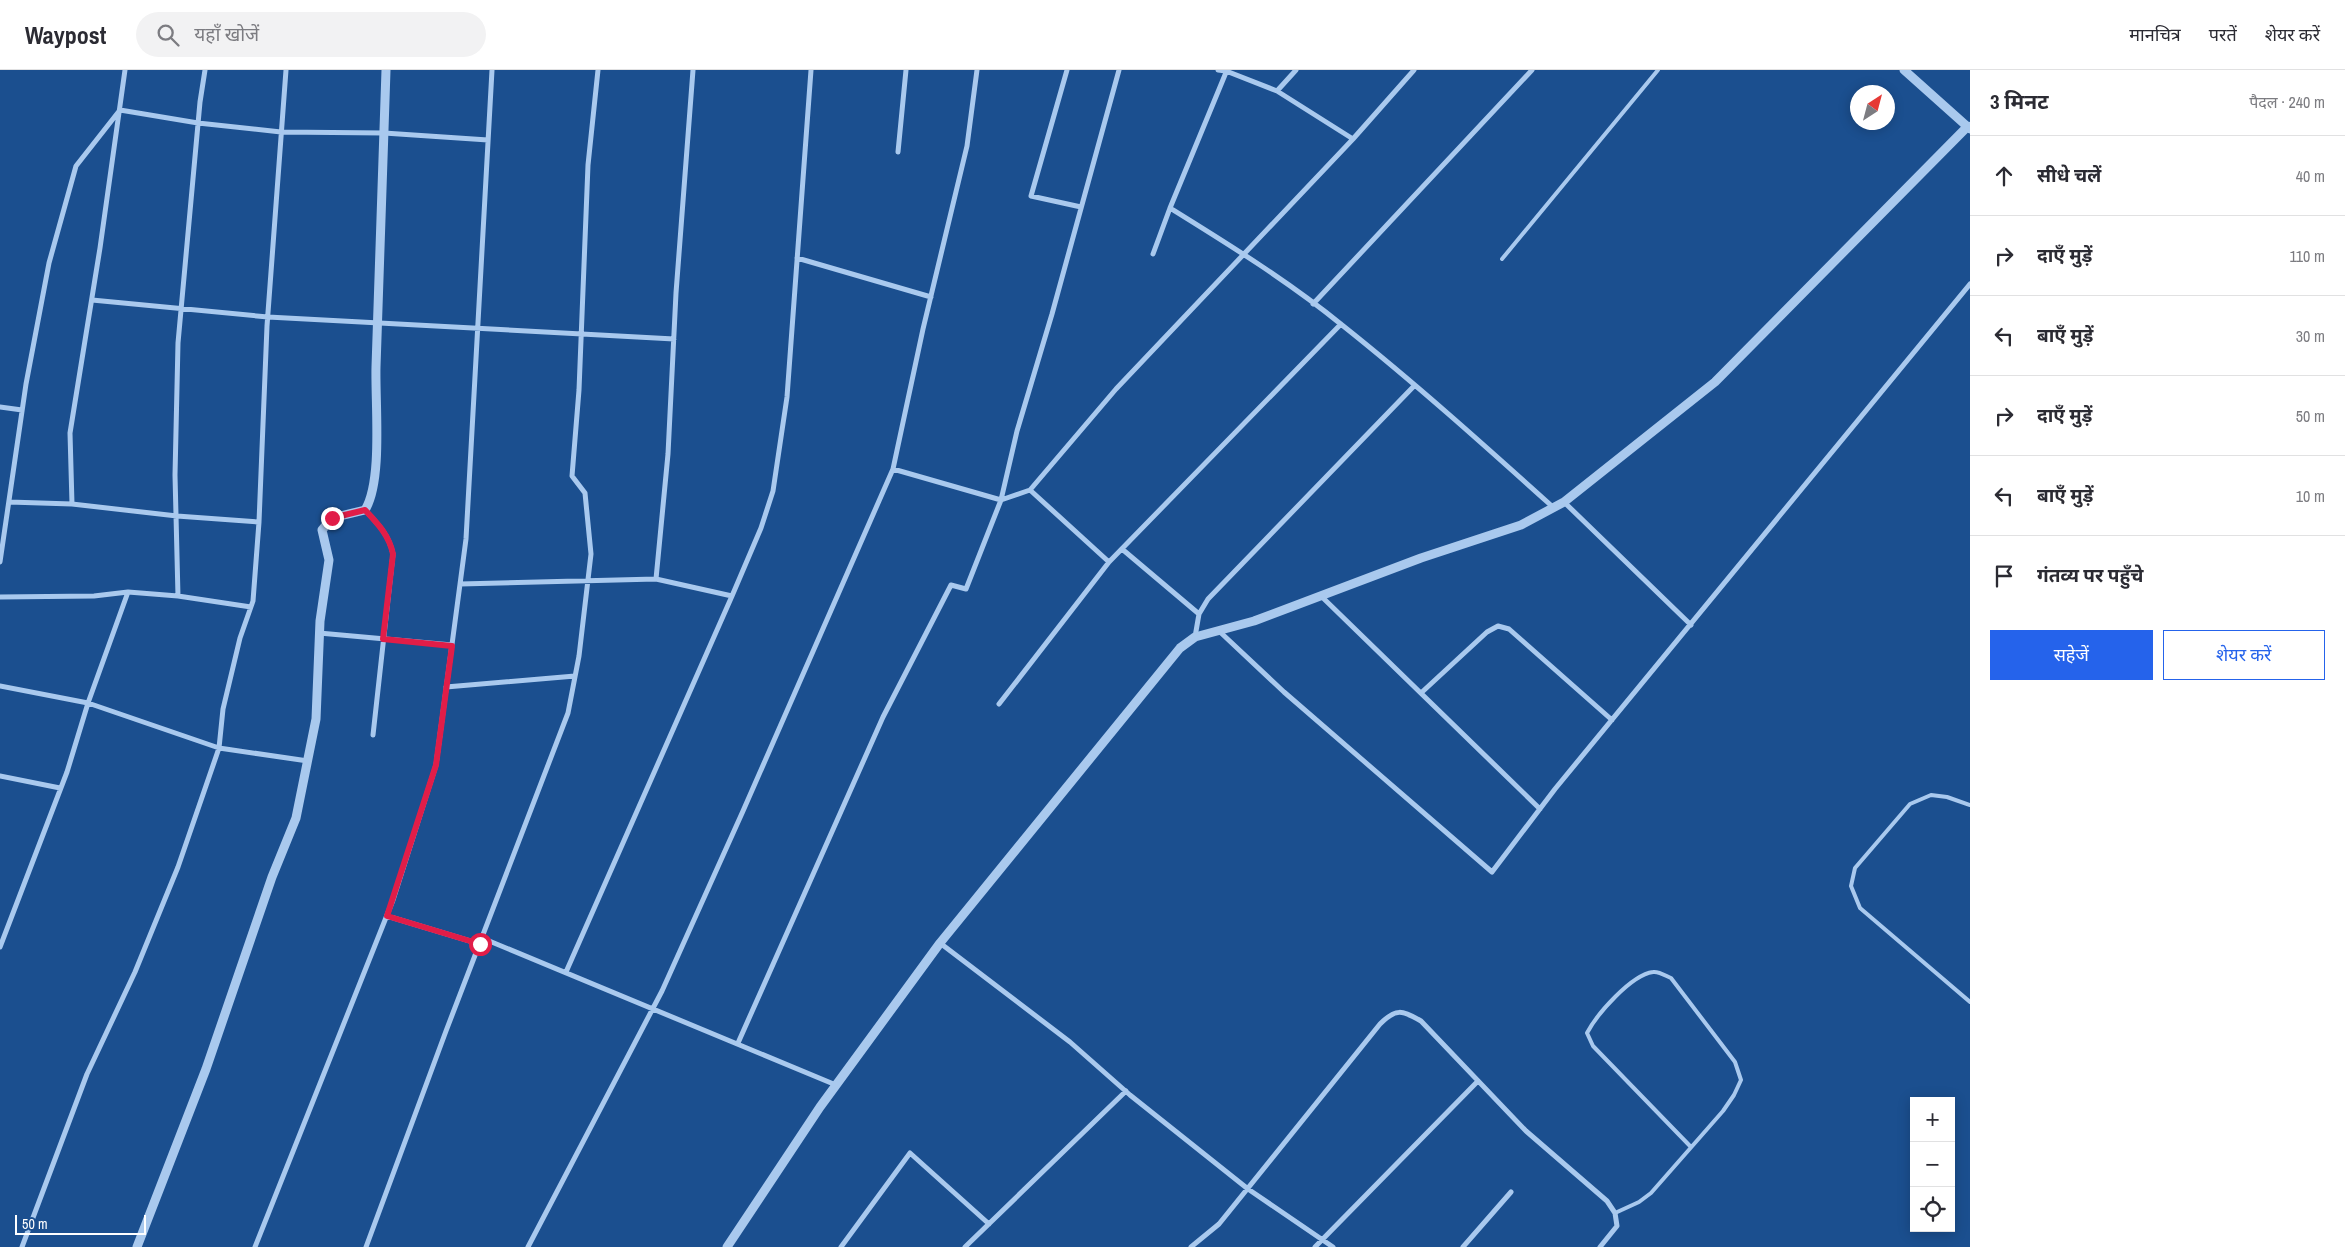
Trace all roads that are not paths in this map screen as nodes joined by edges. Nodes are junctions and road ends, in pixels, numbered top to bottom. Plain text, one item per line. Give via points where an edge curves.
1 (125, 70) edge
2 (205, 70) edge
3 (286, 70) edge
4 (386, 70) edge
5 (492, 70) edge
6 (598, 70) edge
7 (693, 70) edge
8 (811, 70) edge
9 (906, 70) edge
10 (977, 70) edge
11 (1067, 70) edge
12 (1119, 70) edge
13 (1218, 70) edge
14 (1296, 70) edge
15 (1414, 70) edge
16 (1532, 70) edge
17 (1658, 70) edge
18 (1904, 70) edge
19 (1226, 71) edge
20 (1277, 91) junction
21 (120, 110) junction
22 (198, 123) junction
23 (1969, 127) edge
24 (281, 132) junction
25 (384, 133) junction
26 (1353, 139) junction
27 (488, 140) junction
28 (898, 152) dead end
29 (1081, 207) junction
30 (1170, 208) junction
31 (1153, 254) dead end
32 (1244, 254) junction
33 (798, 258) junction
34 (1502, 259) dead end
35 (1970, 284) edge
36 (931, 297) junction
37 (92, 300) junction
38 (1313, 304) junction
39 (181, 310) junction
40 (268, 318) junction
41 (377, 323) junction
42 (1341, 324) junction
43 (478, 327) junction
44 (581, 335) junction
45 (674, 339) junction
46 (1414, 386) junction
47 (0, 407) edge
48 (22, 410) junction
49 (893, 468) junction
50 (1030, 490) junction
51 (1001, 500) junction
52 (9, 502) junction
53 (1564, 502) junction
54 (72, 504) junction
55 (1554, 508) junction
56 (365, 510) junction
57 (177, 516) junction
58 (259, 522) junction
59 (1122, 549) junction
60 (0, 562) edge
61 (1109, 562) junction
62 (656, 579) junction
63 (588, 581) junction
64 (460, 584) junction
65 (128, 592) junction
66 (178, 596) junction
67 (732, 596) junction
68 (1321, 596) junction
69 (0, 597) edge
70 (251, 607) junction
71 (1199, 614) junction
72 (1691, 625) junction
73 (1219, 631) junction
74 (319, 633) junction
75 (1195, 637) junction
76 (383, 639) junction
77 (452, 646) junction
78 (575, 676) junction
79 (0, 686) edge
80 (446, 687) junction
81 (1421, 693) junction
82 (88, 703) junction
83 (999, 704) dead end
84 (1612, 720) junction
85 (373, 735) dead end
86 (219, 748) junction
87 (308, 761) junction
88 (0, 776) edge
89 (60, 788) junction
90 (1970, 805) edge
91 (1540, 809) junction
92 (387, 916) junction
93 (482, 938) junction
94 (940, 943) junction
95 (480, 944) junction
96 (0, 947) edge
97 (566, 972) junction
98 (1970, 1002) edge
99 (653, 1007) junction
100 (738, 1043) junction
101 (1477, 1082) junction
102 (836, 1085) junction
103 (1126, 1091) junction
104 (1690, 1146) junction
105 (1248, 1189) junction
106 (1511, 1192) dead end
107 (1615, 1213) junction
108 (989, 1224) junction
109 (1322, 1240) junction
110 (22, 1247) edge
111 (137, 1247) edge
112 (255, 1247) edge
113 (366, 1247) edge
114 (528, 1247) edge
115 (727, 1247) edge
116 (841, 1247) edge
117 (965, 1247) edge
118 (1191, 1247) edge
119 (1315, 1247) edge
120 (1334, 1247) edge
121 (1463, 1247) edge
122 (1600, 1247) edge

1 - 21 street
2 - 22 street
3 - 24 street
4 - 25 street
5 - 27 street
6 - 44 street via 588,165
7 - 45 street
8 - 33 street
9 - 28 street
10 - 36 street via 967,146
11 - 29 street via 1031,196
12 - 29 street
13 - 19 street
14 - 20 street
15 - 26 street
16 - 38 street
17 - 34 lane
18 - 23 street
19 - 20 street
19 - 30 street
20 - 26 street
21 - 22 street
21 - 37 street
21 - 48 street via 76,166 49,263
22 - 24 street
22 - 39 street
23 - 53 street via 1715,382
24 - 25 street
24 - 40 street
25 - 27 street
25 - 41 street
26 - 32 street
27 - 43 street
29 - 51 street via 1017,430
30 - 31 street
30 - 32 street
32 - 38 street
32 - 50 street via 1116,389
33 - 36 street
33 - 67 street via 788,397 773,491
35 - 72 street
36 - 49 street
37 - 39 street
37 - 54 street via 70,433
38 - 42 street
39 - 40 street
39 - 57 street via 175,475
40 - 41 street
40 - 58 street
41 - 43 street
41 - 56 street via 375,459 371,500
42 - 46 street
42 - 59 street
43 - 44 street
43 - 64 street via 466,539
44 - 45 street
44 - 63 street via 572,476 585,493 591,554
45 - 62 street via 668,454
46 - 55 street
46 - 71 street via 1208,599
47 - 48 street
48 - 52 street
49 - 51 street
49 - 99 street
50 - 51 street
50 - 61 street
51 - 100 street via 966,589 951,585 883,717
52 - 54 street
52 - 60 street
53 - 55 street
53 - 72 street
54 - 57 street
55 - 68 street via 1521,525
56 - 74 street via 332,518 322,530 329,560
56 - 76 street via 391,542 393,554
57 - 58 street
57 - 66 street
58 - 70 street
59 - 61 street
59 - 71 street
61 - 83 street
62 - 63 street
62 - 67 street
63 - 64 street
63 - 78 street
64 - 77 street
65 - 66 street
65 - 69 street via 94,596
65 - 82 street
66 - 70 street
67 - 97 street
68 - 73 street
68 - 81 street
70 - 86 street via 223,709
71 - 75 street
72 - 84 street
73 - 75 street
73 - 91 street via 1284,692 1492,872
74 - 76 street
74 - 87 street via 316,719
75 - 94 street via 1180,648
76 - 77 street
76 - 85 street
77 - 80 street
78 - 80 street
78 - 93 street via 568,713
79 - 82 street
80 - 92 street via 436,765
81 - 84 street via 1487,632 1498,626 1509,629
81 - 91 street
82 - 86 street
82 - 89 street
84 - 91 street
86 - 87 street
86 - 110 street via 178,867 87,1074
87 - 111 street via 296,818 272,877 206,1069
88 - 89 street
89 - 96 street
90 - 98 lane via 1947,796 1931,795 1910,804 1855,868 1851,886 1860,908
92 - 95 street
92 - 112 street
93 - 95 street
93 - 97 street
94 - 102 street
94 - 103 street via 1070,1042
95 - 113 street
97 - 99 street
99 - 100 street
99 - 114 street
100 - 102 street
101 - 105 street via 1421,1021 1405,1012 1391,1013
101 - 107 street via 1526,1131 1607,1201
101 - 109 street
102 - 115 street
103 - 105 street
103 - 108 street
104 - 104 lane via 1593,1046 1587,1033 1595,1017 1640,976 1656,972 1671,978 1735,1062 1741,1080 1723,1111
104 - 107 lane via 1651,1193
105 - 109 street
105 - 118 street via 1219,1224
106 - 121 street
107 - 122 street via 1617,1226
108 - 116 street via 910,1153
108 - 117 street
109 - 119 street
109 - 120 street

